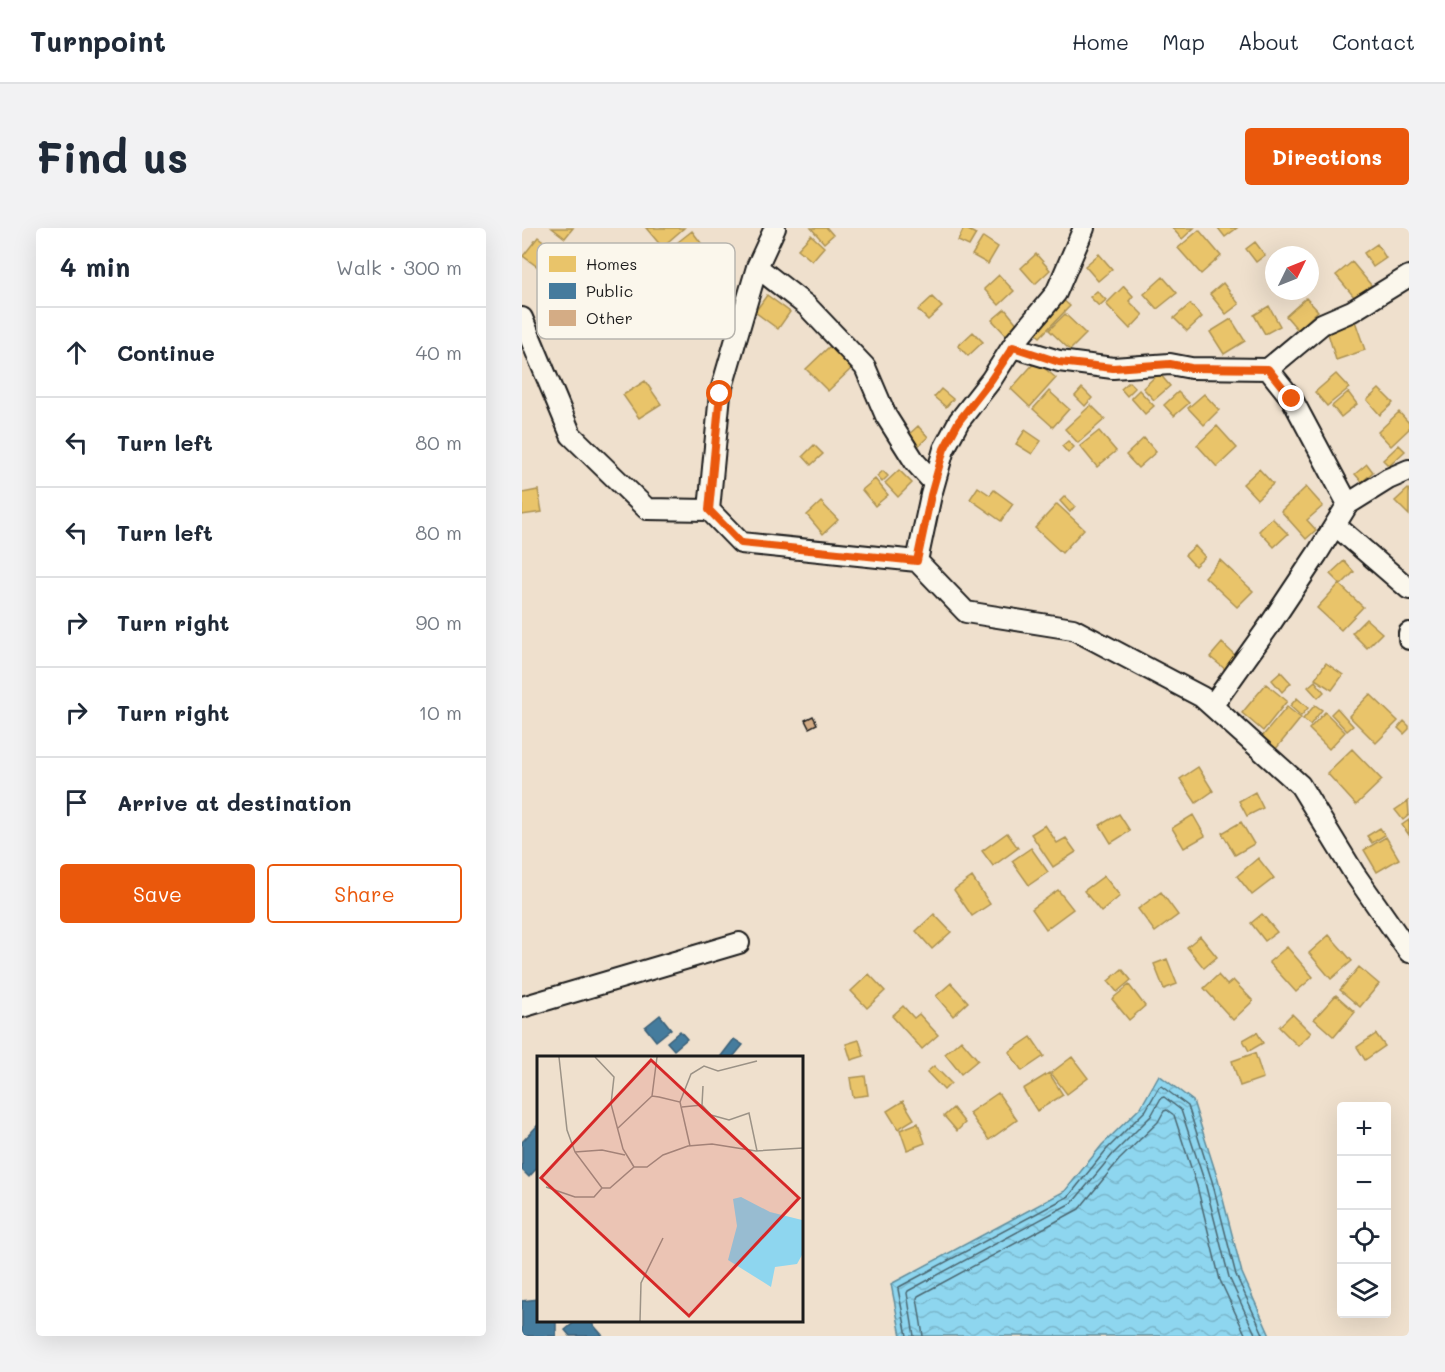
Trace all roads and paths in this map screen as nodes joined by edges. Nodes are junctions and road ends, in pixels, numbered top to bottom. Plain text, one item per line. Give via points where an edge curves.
1 (775, 228) edge
2 (1084, 228) edge
3 (757, 267) junction
4 (1409, 276) edge
5 (522, 318) edge
6 (1013, 347) junction
7 (1268, 369) junction
8 (1409, 470) edge
9 (934, 483) junction
10 (1348, 504) junction
11 (709, 510) junction
12 (1335, 525) junction
13 (917, 561) junction
14 (1409, 589) edge
15 (1409, 633) edge
16 (1409, 639) edge
17 (1212, 706) junction
18 (739, 943) dead end
19 (1409, 952) edge
20 (522, 1007) edge

1 - 3 street
2 - 6 street via 1056,293
3 - 9 street via 807,306 865,367 886,416 915,462
3 - 11 street via 720,394
4 - 7 street via 1353,311 1322,324
5 - 11 street via 571,435 647,509
6 - 7 street via 1059,362 1113,368 1170,364
6 - 9 street via 959,421 944,449
7 - 10 street via 1292,399
8 - 10 street
9 - 13 street
10 - 12 street
11 - 13 street via 741,543
12 - 14 street
12 - 17 street
13 - 17 street via 966,612 1073,629 1202,696
15 - 16 street
17 - 19 street via 1300,785
18 - 20 street

